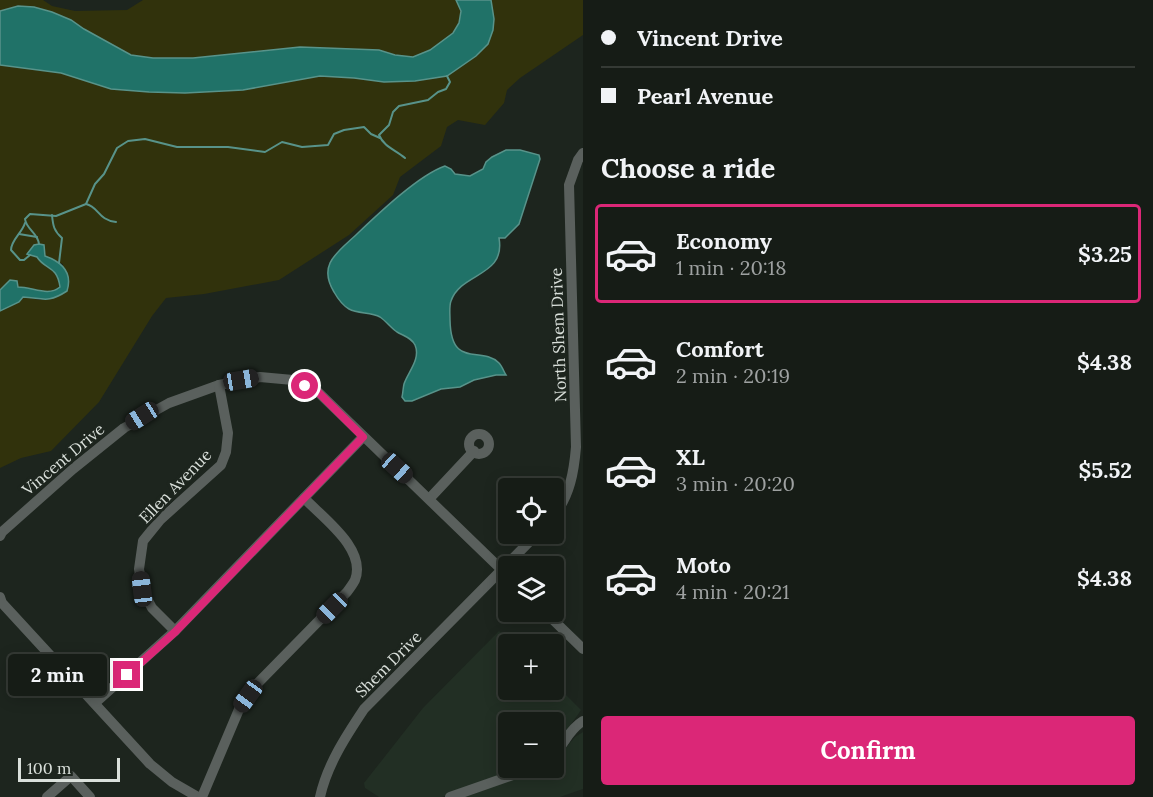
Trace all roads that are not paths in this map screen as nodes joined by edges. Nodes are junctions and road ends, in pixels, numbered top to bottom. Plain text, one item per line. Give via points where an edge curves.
1 (583, 153) edge
2 (570, 222) junction
3 (583, 222) edge
4 (578, 310) edge
5 (219, 385) junction
6 (579, 414) edge
7 (363, 437) junction
8 (580, 447) edge
9 (474, 451) dead end
10 (564, 497) edge
11 (304, 498) junction
12 (430, 498) junction
13 (0, 536) edge
14 (529, 544) edge
15 (520, 556) edge
16 (498, 565) edge
17 (498, 581) edge
18 (0, 597) edge
19 (555, 622) edge
20 (175, 632) junction
21 (583, 649) edge
22 (95, 704) junction
23 (583, 722) edge
24 (564, 741) edge
25 (504, 778) edge
26 (47, 797) edge
27 (90, 797) edge
28 (200, 797) edge
29 (320, 797) edge
30 (450, 797) edge

1 - 2 street, North Shem Drive via 569,184
2 - 3 street
2 - 4 street, North Shem Drive
4 - 6 street, North Shem Drive
5 - 7 street, Vincent Drive via 260,377 293,380 318,392
5 - 13 street, Vincent Drive via 169,403 124,428
5 - 20 street, Ellen Avenue via 228,434 221,465 142,541 142,589 152,608
6 - 8 street, North Shem Drive
7 - 11 street
7 - 12 street, Vincent Drive
8 - 10 street, North Shem Drive
9 - 12 street
11 - 20 street
11 - 28 street via 350,545 356,560 356,578 240,706
12 - 16 street, Vincent Drive
14 - 15 street
17 - 29 street, Shem Drive via 364,709 343,742
18 - 22 street
19 - 21 street
20 - 22 street
22 - 28 street via 150,764
23 - 24 street
25 - 30 street
26 - 27 street via 71,776

